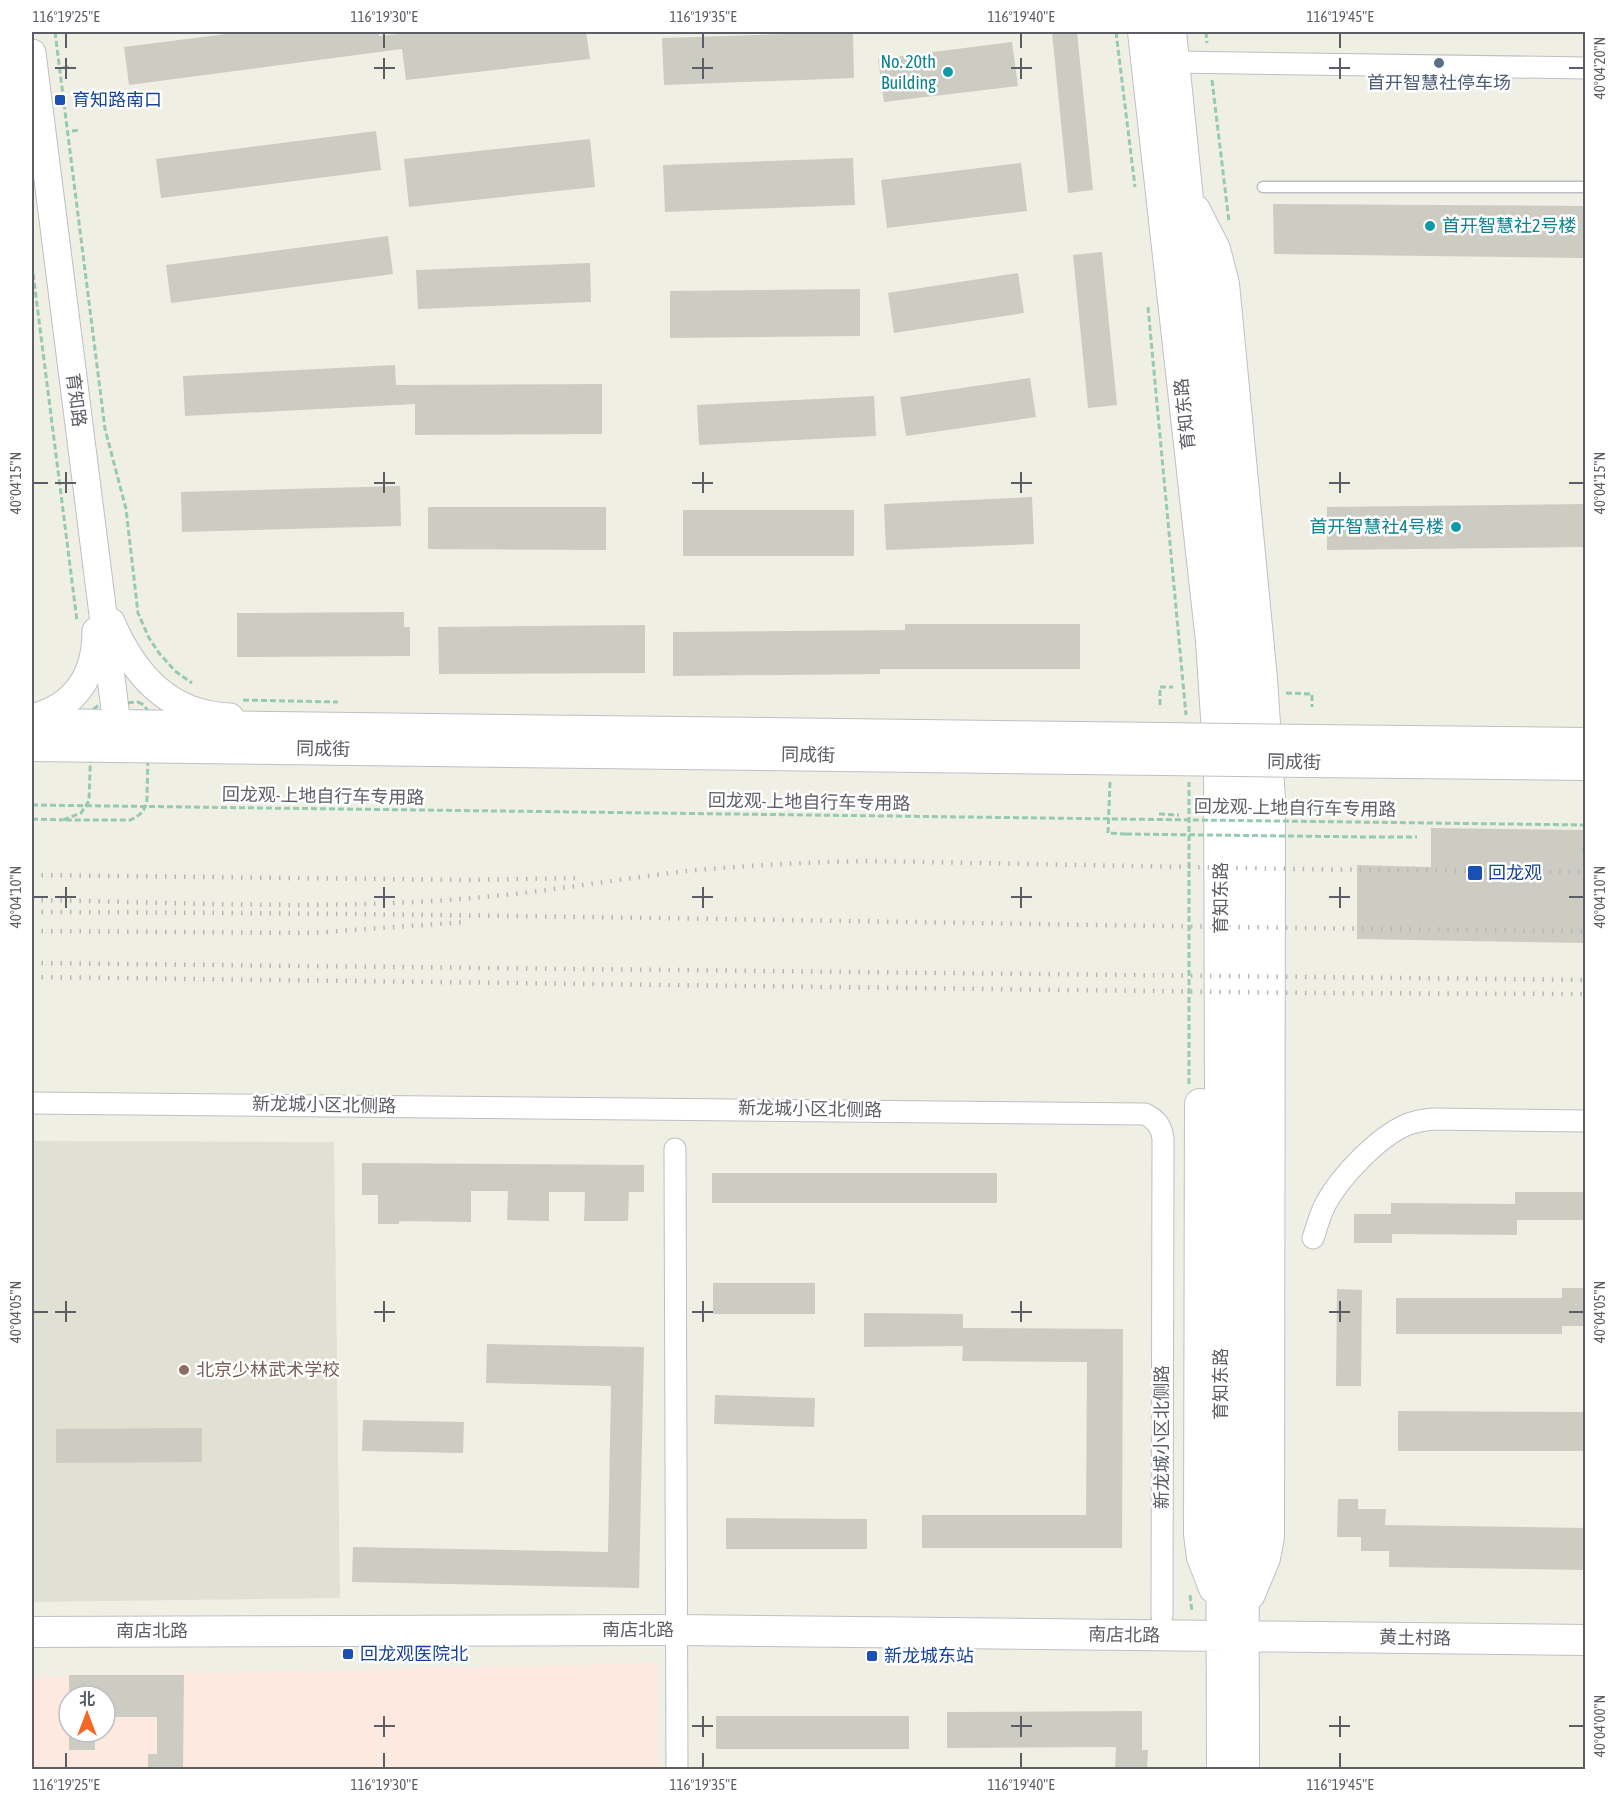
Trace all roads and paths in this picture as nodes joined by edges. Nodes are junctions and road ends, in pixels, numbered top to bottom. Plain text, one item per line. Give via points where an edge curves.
1 (55, 32) edge
2 (1116, 32) edge
3 (1143, 32) edge
4 (1171, 32) edge
5 (32, 53) edge
6 (1174, 62) junction
7 (72, 66) dead end
8 (63, 68) dead end
9 (1586, 68) edge
10 (80, 130) dead end
11 (72, 131) dead end
12 (1160, 184) junction
13 (1263, 187) dead end
14 (1586, 187) edge
15 (32, 265) edge
16 (1148, 303) dead end
17 (82, 453) junction
18 (98, 572) junction
19 (78, 630) dead end
20 (195, 685) dead end
21 (1173, 687) dead end
22 (1281, 693) dead end
23 (241, 700) dead end
24 (347, 704) dead end
25 (1160, 705) dead end
26 (1312, 707) dead end
27 (32, 718) edge
28 (1186, 718) dead end
29 (32, 724) edge
30 (396, 728) junction
31 (117, 736) junction
32 (1586, 743) edge
33 (32, 746) edge
34 (1164, 749) junction
35 (1310, 751) junction
36 (1586, 765) edge
37 (90, 766) dead end
38 (148, 767) dead end
39 (1189, 775) dead end
40 (1110, 777) dead end
41 (32, 806) edge
42 (1289, 808) dead end
43 (1320, 809) dead end
44 (1159, 814) dead end
45 (1179, 815) dead end
46 (32, 819) edge
47 (63, 820) junction
48 (1586, 825) edge
49 (1417, 837) dead end
50 (1189, 1091) dead end
51 (32, 1103) edge
52 (1586, 1121) edge
53 (675, 1149) dead end
54 (1312, 1238) dead end
55 (32, 1613) edge
56 (1162, 1616) junction
57 (676, 1620) junction
58 (1586, 1621) edge
59 (1233, 1626) junction
60 (32, 1632) edge
61 (1586, 1640) edge
62 (677, 1770) edge
63 (1222, 1770) edge
64 (1244, 1770) edge

1 - 20 path via 105,429 126,509 138,613 164,659
2 - 12 path via 1130,157
3 - 12 main road, 育知东路
4 - 6 main road, 育知东路
5 - 17 street, 育知路
6 - 9 street
6 - 12 main road, 育知东路
7 - 8 path
10 - 11 path
12 - 59 main road, 育知东路 via 1237,681 1242,762
12 - 59 main road via 1155,288 1200,763 1199,1534 1202,1557
13 - 14 lane
15 - 19 path
16 - 28 path, 育知东路
17 - 18 street, 育知路
17 - 27 street via 84,532 96,630 94,658 73,696 52,711
18 - 30 street via 107,613 129,656 149,683 179,705 213,716 317,718
18 - 31 street, 育知路
21 - 25 path via 1160,687
22 - 26 path via 1312,694
23 - 24 path
29 - 31 main road, 同成街
30 - 31 main road, 同成街
30 - 34 main road, 同成街
31 - 33 main road, 同成街
31 - 34 main road, 同成街
32 - 35 main road, 同成街
34 - 35 main road, 同成街, bridge
35 - 36 main road, 同成街
37 - 47 path via 88,806 77,816
38 - 47 path via 146,805 135,819
39 - 50 path, 育知东路
40 - 49 path, bridge via 1108,833
41 - 48 path, 回龙观-上地自行车专用路, bridge
42 - 43 path
44 - 45 path
46 - 47 path
51 - 56 street, 新龙城小区北侧路 via 1145,1114 1160,1126 1163,1139
52 - 54 street via 1433,1119 1405,1126 1348,1170 1325,1205
53 - 57 street
55 - 57 main road, 南店北路
56 - 57 main road, 南店北路
56 - 59 main road, 南店北路
57 - 59 main road, 南店北路
57 - 60 main road, 南店北路
57 - 62 street
58 - 59 main road, 黄土村路
59 - 61 main road, 黄土村路
59 - 63 main road, 育知东路
59 - 64 main road, 育知东路

